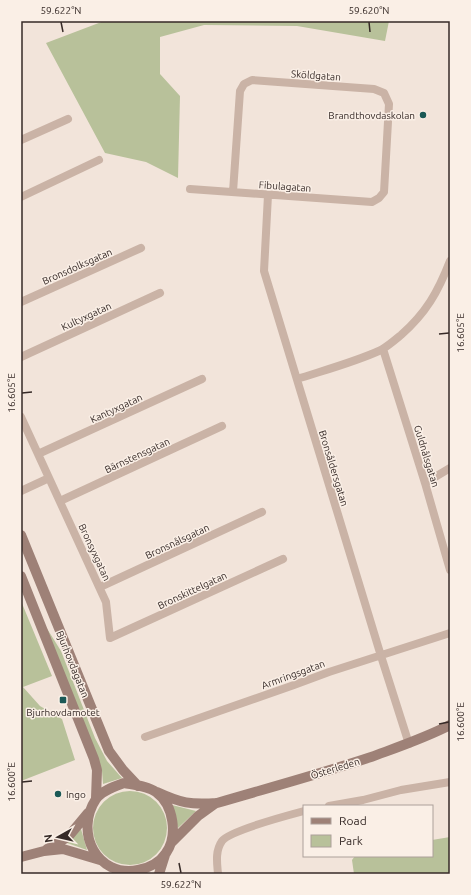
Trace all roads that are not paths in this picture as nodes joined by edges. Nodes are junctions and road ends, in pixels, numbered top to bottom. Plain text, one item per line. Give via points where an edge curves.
1 (68, 119) dead end
2 (21, 140) edge
3 (100, 160) dead end
4 (190, 189) dead end
5 (233, 192) junction
6 (268, 195) junction
7 (21, 196) edge
8 (378, 199) joint
9 (141, 248) dead end
10 (450, 262) edge
11 (160, 293) dead end
12 (21, 302) edge
13 (383, 349) junction
14 (21, 357) edge
15 (202, 379) dead end
16 (297, 379) junction
17 (21, 417) edge
18 (222, 426) dead end
19 (38, 454) junction
20 (450, 468) edge
21 (49, 478) junction
22 (425, 483) junction
23 (21, 491) edge
24 (60, 500) junction
25 (262, 512) dead end
26 (21, 535) edge
27 (283, 559) dead end
28 (450, 570) edge
29 (21, 576) edge
30 (43, 586) junction
31 (100, 587) junction
32 (28, 592) junction
33 (450, 633) edge
34 (110, 638) joint
35 (381, 656) junction
36 (450, 725) edge
37 (145, 737) dead end
38 (409, 744) junction
39 (450, 782) edge
40 (138, 786) junction
41 (156, 792) junction
42 (96, 798) junction
43 (217, 803) junction
44 (335, 805) edge
45 (91, 810) junction
46 (303, 811) edge
47 (171, 843) junction
48 (44, 851) junction
49 (166, 854) junction
50 (21, 857) edge
51 (102, 860) junction
52 (115, 871) edge
53 (159, 874) edge
54 (218, 874) edge

1 - 2 street
3 - 7 street
4 - 5 street, Fibulagatan
5 - 6 street, Fibulagatan
5 - 8 street, Sköldgatan via 240,91 246,82 252,80 374,89 383,92 389,104 384,192
6 - 8 street, Fibulagatan via 372,202
6 - 16 street, Bronsåldersgatan via 264,271
9 - 12 street, Bronsdolksgatan
10 - 13 street via 442,283 427,308 415,323
11 - 14 street, Kultyxgatan
13 - 16 street
13 - 22 street, Guldnålsgatan
15 - 19 street, Kantyxgatan
16 - 35 street, Bronsåldersgatan
17 - 19 street, Bronsyxgatan
18 - 24 street, Bärnstensgatan
19 - 21 street, Bronsyxgatan
20 - 22 street
21 - 23 street
21 - 24 street, Bronsyxgatan
22 - 28 street, Guldnålsgatan
24 - 31 street, Bronsyxgatan
25 - 31 street, Bronsnålsgatan
26 - 30 main road, Bjurhovdagatan
27 - 34 street, Bronskittelgatan
29 - 32 main road, Bjurhovdagatan
30 - 32 main road
30 - 40 main road, Bjurhovdagatan via 109,751
31 - 34 street, Bronsyxgatan via 106,602
32 - 42 main road, Bjurhovdagatan via 94,759 97,770
33 - 35 street, Armringsgatan
35 - 37 street, Armringsgatan
35 - 38 street, Bronsåldersgatan
36 - 38 main road, Österleden
38 - 43 main road, Österleden
39 - 44 street
40 - 41 main road
40 - 42 main road via 124,783
41 - 43 main road, Österleden via 187,804
41 - 47 main road via 170,811
42 - 45 main road
43 - 47 main road, Österleden via 198,816
45 - 48 main road via 68,837
45 - 51 main road via 87,831 89,842
46 - 54 street via 234,832 222,840 216,854
47 - 49 main road
48 - 50 main road
48 - 51 main road via 64,849
49 - 52 main road via 145,869
49 - 53 main road
51 - 52 main road

